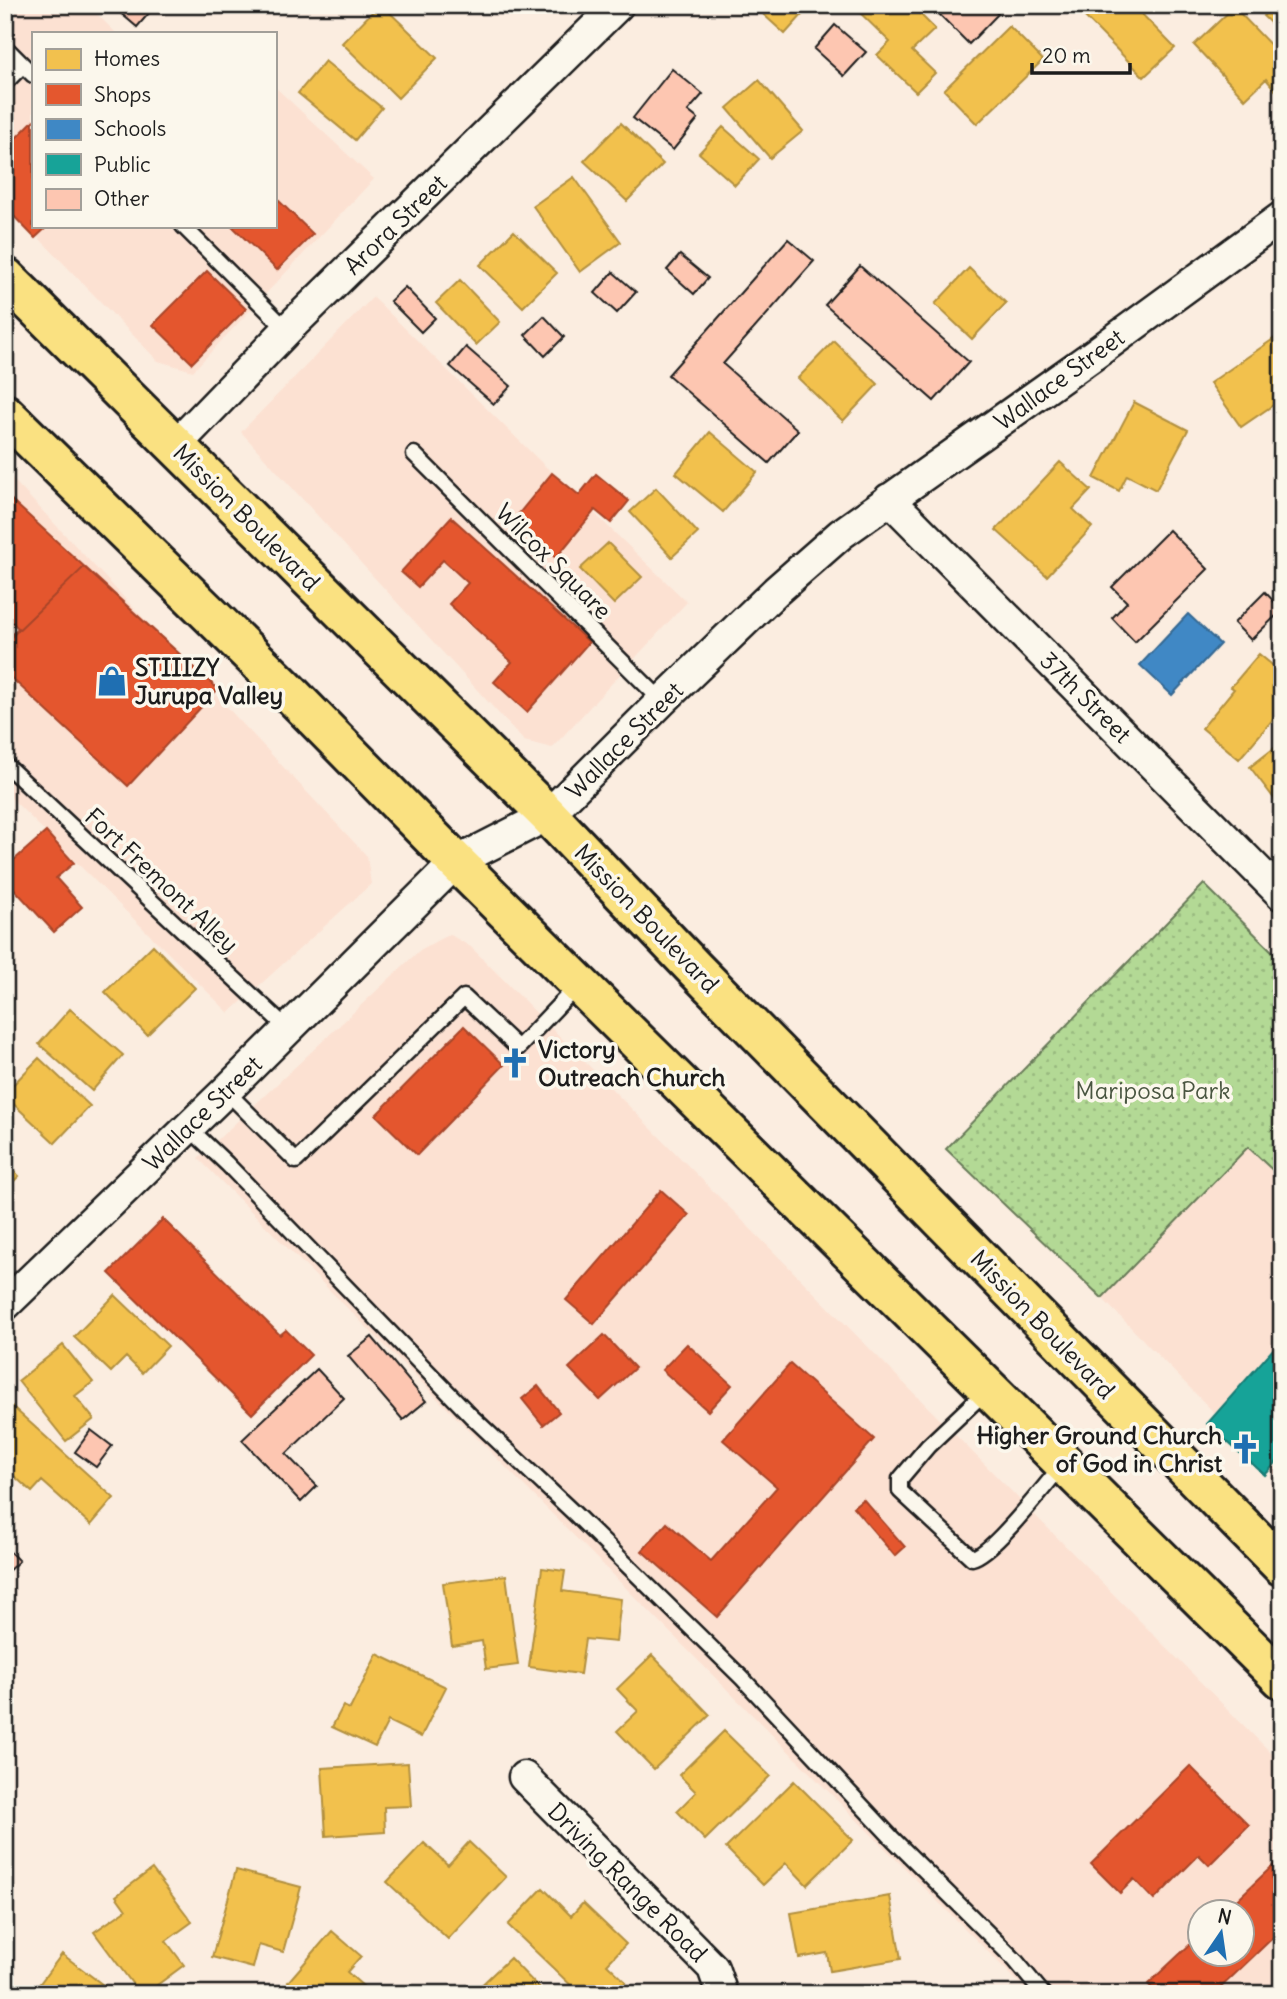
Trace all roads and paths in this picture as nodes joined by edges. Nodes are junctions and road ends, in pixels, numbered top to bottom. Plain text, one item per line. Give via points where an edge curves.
1 (618, 5) edge
2 (5, 47) edge
3 (28, 70) edge
4 (5, 83) edge
5 (1282, 217) edge
6 (185, 228) edge
7 (5, 277) edge
8 (287, 330) junction
9 (5, 414) edge
10 (175, 446) junction
11 (414, 454) dead end
12 (889, 499) junction
13 (662, 701) junction
14 (5, 764) edge
15 (548, 815) junction
16 (456, 862) junction
17 (1282, 895) edge
18 (579, 984) junction
19 (288, 1029) junction
20 (226, 1091) junction
21 (187, 1127) junction
22 (5, 1305) edge
23 (988, 1388) junction
24 (1063, 1463) junction
25 (1282, 1566) edge
26 (1282, 1679) edge
27 (524, 1777) dead end
28 (722, 1994) edge
29 (1043, 1994) edge

1 - 8 street, Arora Street
2 - 3 lane
3 - 4 lane
5 - 12 street, Wallace Street
6 - 8 lane
7 - 10 main road, Mission Boulevard
8 - 10 street, Arora Street
9 - 16 main road
10 - 15 main road, Mission Boulevard
11 - 13 lane, Wilcox Square
12 - 13 street, Wallace Street via 776,591
12 - 17 street, 37th Street
13 - 15 street, Wallace Street
14 - 19 lane, Fort Fremont Alley
15 - 16 street, Wallace Street
15 - 25 main road, Mission Boulevard
16 - 18 main road
16 - 19 street, Wallace Street
18 - 20 lane via 518,1048 464,998 296,1161
18 - 23 main road
19 - 20 street, Wallace Street
20 - 21 street, Wallace Street
21 - 22 street, Wallace Street
21 - 29 lane via 471,1416 742,1678
23 - 24 main road
23 - 24 lane via 900,1479 900,1491 972,1558 982,1554 1020,1516
24 - 26 main road
27 - 28 street, Driving Range Road via 713,1968

